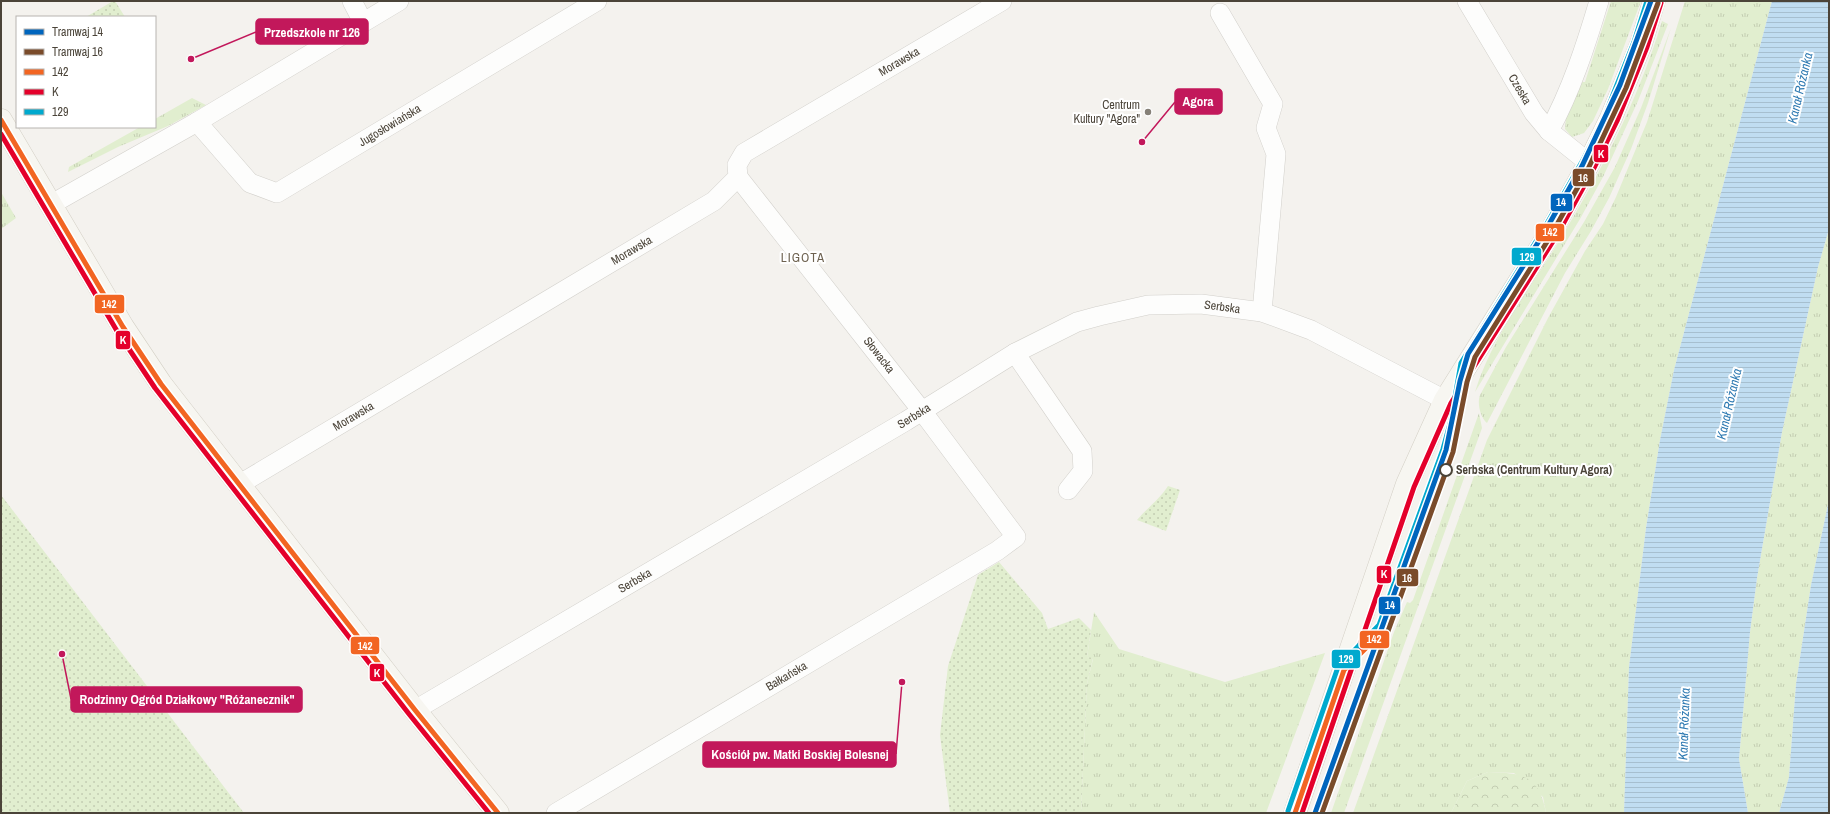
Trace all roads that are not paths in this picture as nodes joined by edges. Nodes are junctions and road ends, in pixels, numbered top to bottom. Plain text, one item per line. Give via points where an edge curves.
1 (352, 1) edge
2 (399, 1) edge
3 (596, 1) edge
4 (1002, 1) edge
5 (1467, 1) edge
6 (1599, 1) edge
7 (1654, 1) edge
8 (1220, 13) dead end
9 (363, 22) junction
10 (1, 120) edge
11 (197, 122) junction
12 (1549, 131) junction
13 (1589, 163) junction
14 (738, 176) junction
15 (50, 205) junction
16 (1262, 312) junction
17 (1015, 353) junction
18 (1446, 400) junction
19 (922, 411) junction
20 (240, 484) junction
21 (1068, 490) dead end
22 (1016, 537) joint
23 (415, 710) junction
24 (498, 813) edge
25 (556, 813) edge
26 (1295, 813) edge

1 - 9 street
2 - 9 street
3 - 11 street, Jugosłowiańska via 277,193 250,183
4 - 14 street, Morawska via 744,153 737,165
5 - 12 street, Czeska via 1533,112
6 - 12 street via 1559,113
7 - 13 street via 1611,118
8 - 16 street via 1273,104 1266,128 1276,154
9 - 11 street
10 - 15 street
11 - 15 street
12 - 13 street, Czeska
13 - 18 street via 1551,231
14 - 19 street, Słowacka
14 - 20 street, Morawska via 714,201
15 - 20 street via 123,327 161,384
16 - 17 street, Serbska via 1201,304 1148,305 1077,322
16 - 18 street, Serbska via 1311,330
17 - 19 street, Serbska
17 - 21 street via 1082,451 1083,471
18 - 26 street via 1407,484
19 - 22 street, Słowacka
19 - 23 street, Serbska
20 - 23 street
22 - 25 street, Bałkańska
23 - 24 street

